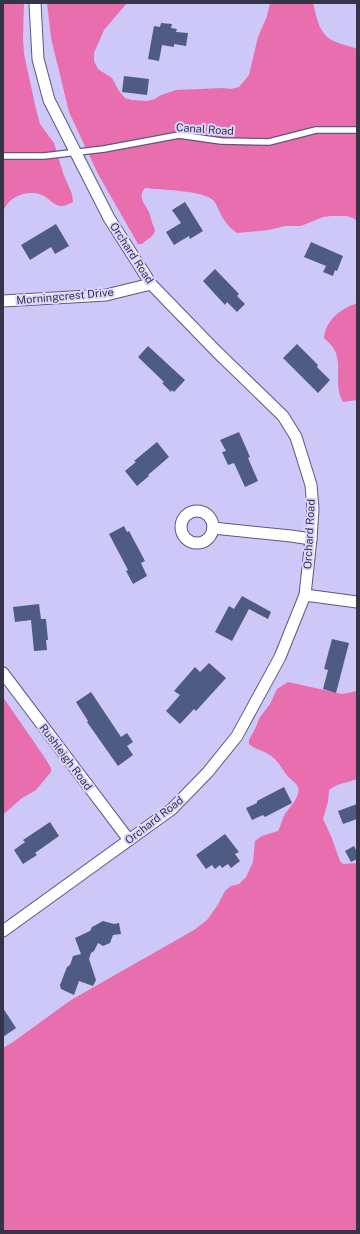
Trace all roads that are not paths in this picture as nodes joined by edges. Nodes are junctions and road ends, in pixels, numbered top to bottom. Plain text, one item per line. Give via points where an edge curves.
1 (35, 3) edge
2 (357, 130) edge
3 (75, 152) junction
4 (3, 156) edge
5 (151, 284) junction
6 (3, 301) edge
7 (213, 528) dead end
8 (311, 539) junction
9 (305, 595) junction
10 (357, 602) edge
11 (3, 673) edge
12 (129, 840) junction
13 (3, 931) edge

1 - 3 street, Orchard Road via 38,60 49,100
2 - 3 lane, Canal Road via 316,130 269,142 221,141 179,135
3 - 4 lane, Canal Road via 44,156
3 - 5 street, Orchard Road via 109,218
5 - 6 street, Morningcrest Drive via 106,295
5 - 8 street, Orchard Road via 283,416 296,437 311,485
7 - 8 street
8 - 9 street, Orchard Road
9 - 10 street
9 - 12 street, Orchard Road via 280,657 237,736 208,772 172,809
11 - 12 street, Rushleigh Road
12 - 13 street, Orchard Road

